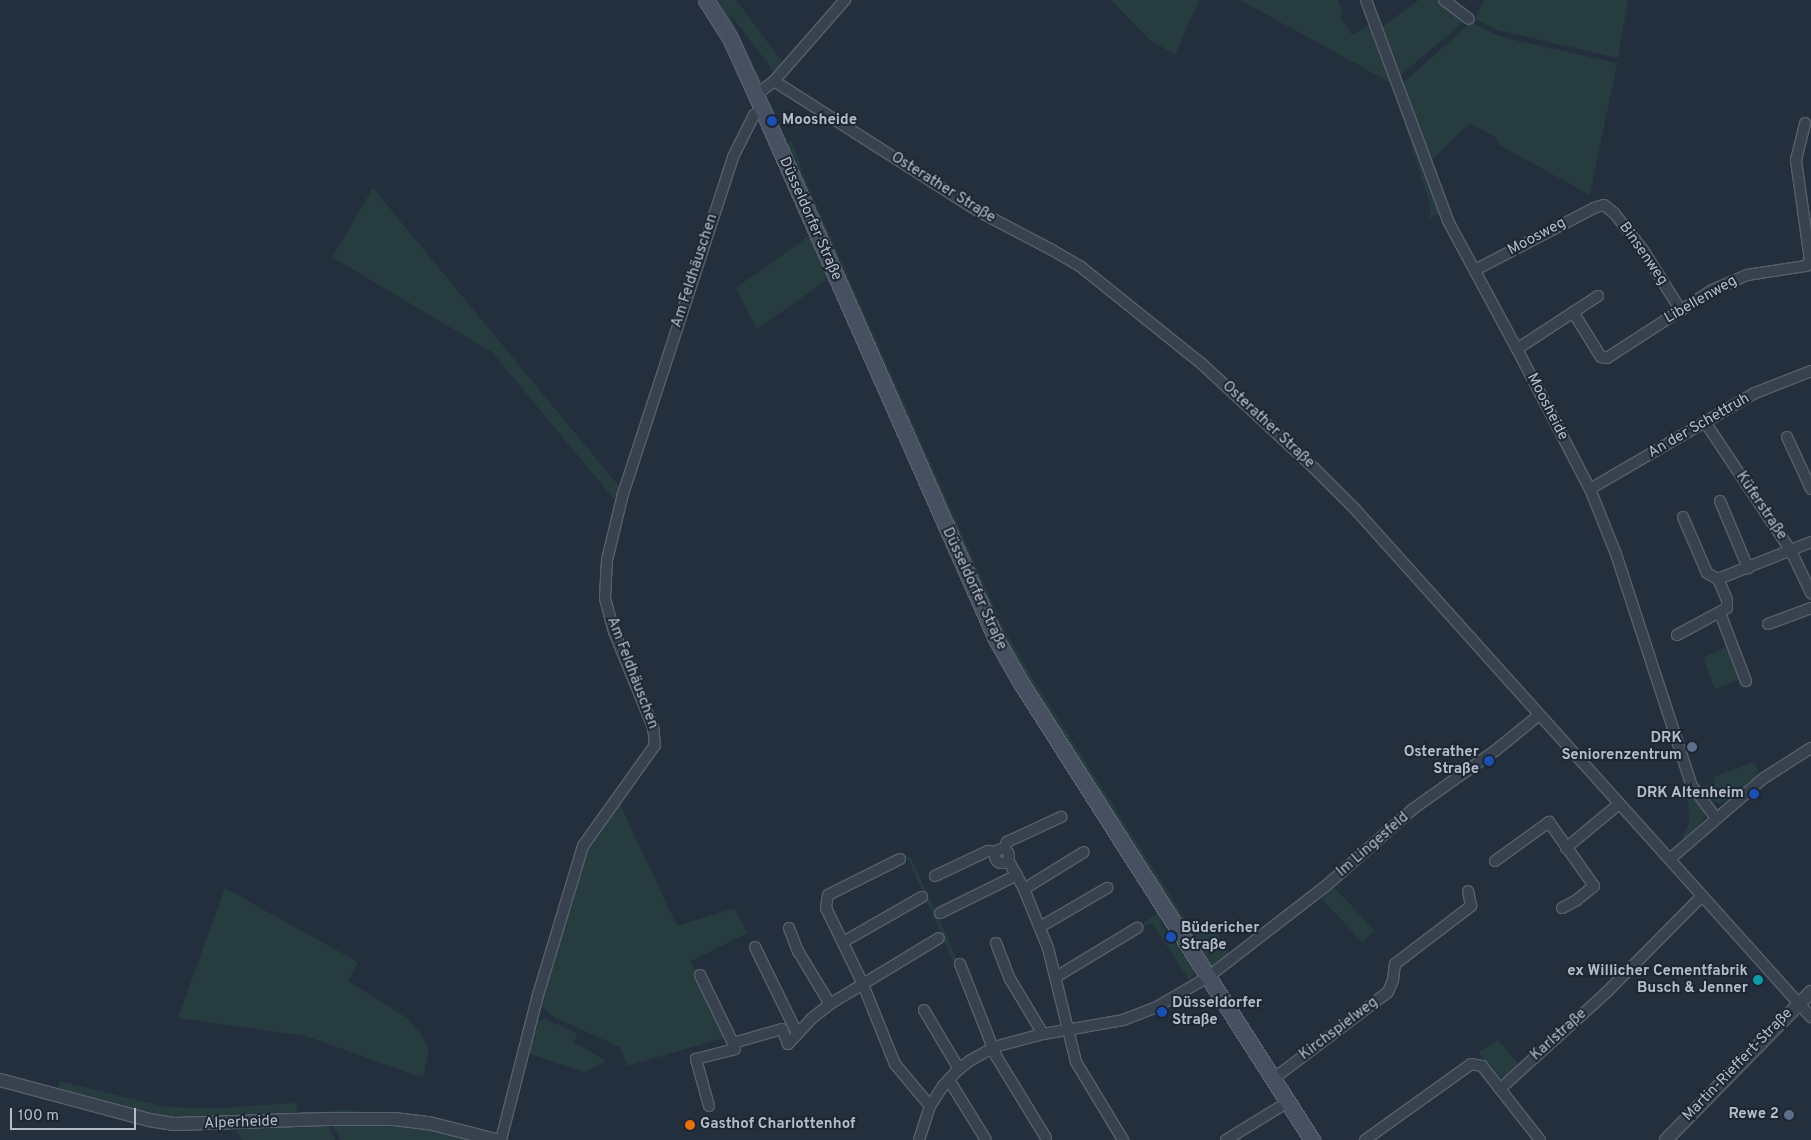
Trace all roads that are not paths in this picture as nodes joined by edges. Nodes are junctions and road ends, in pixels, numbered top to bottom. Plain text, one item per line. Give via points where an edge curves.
1 (706, 0) edge
2 (845, 0) edge
3 (1366, 0) edge
4 (1444, 0) edge
5 (1469, 19) dead end
6 (774, 80) junction
7 (756, 95) junction
8 (762, 110) junction
9 (1804, 122) dead end
10 (1600, 205) joint
11 (1475, 270) junction
12 (1598, 296) dead end
13 (1680, 310) junction
14 (1573, 312) junction
15 (1518, 349) junction
16 (1811, 370) edge
17 (1705, 422) junction
18 (1787, 436) dead end
19 (1811, 489) edge
20 (1590, 490) junction
21 (1720, 501) dead end
22 (1683, 517) dead end
23 (1811, 542) edge
24 (1791, 551) junction
25 (1748, 568) junction
26 (1718, 580) junction
27 (1811, 593) edge
28 (1811, 608) edge
29 (1720, 613) junction
30 (1768, 624) dead end
31 (1677, 635) dead end
32 (1746, 681) dead end
33 (1539, 715) junction
34 (1811, 748) edge
35 (1619, 804) junction
36 (1061, 817) dead end
37 (1716, 818) junction
38 (1566, 848) junction
39 (1000, 850) junction
40 (1084, 852) dead end
41 (900, 859) dead end
42 (1670, 860) junction
43 (1495, 861) dead end
44 (1017, 875) junction
45 (934, 876) dead end
46 (1107, 888) dead end
47 (1024, 889) junction
48 (1468, 890) dead end
49 (1702, 896) junction
50 (922, 897) dead end
51 (1562, 908) dead end
52 (940, 913) dead end
53 (789, 928) dead end
54 (1040, 928) junction
55 (1137, 928) dead end
56 (939, 938) dead end
57 (843, 942) junction
58 (996, 942) dead end
59 (755, 947) dead end
60 (960, 964) dead end
61 (700, 975) dead end
62 (1056, 977) junction
63 (1208, 977) junction
64 (862, 982) junction
65 (1811, 992) edge
66 (1799, 1003) junction
67 (830, 1004) junction
68 (924, 1010) dead end
69 (1811, 1016) edge
70 (1067, 1030) junction
71 (797, 1033) junction
72 (1043, 1034) junction
73 (733, 1043) junction
74 (994, 1048) junction
75 (959, 1069) junction
76 (1273, 1078) junction
77 (0, 1080) edge
78 (949, 1080) junction
79 (1500, 1089) junction
80 (1288, 1102) junction
81 (709, 1106) dead end
82 (930, 1106) junction
83 (1046, 1138) dead end
84 (488, 1139) edge
85 (501, 1140) edge
86 (919, 1140) edge
87 (986, 1140) edge
88 (1123, 1140) edge
89 (1226, 1140) edge
90 (1312, 1140) edge
91 (1365, 1140) edge
92 (1540, 1140) edge
93 (1666, 1140) edge

1 - 7 main road, Düsseldorfer Straße via 730,38
2 - 6 street
3 - 11 street, Moosheide via 1437,195
4 - 5 street
6 - 7 street
6 - 33 street, Osterather Straße via 978,211 1074,262 1183,347 1337,490
7 - 8 main road, Düsseldorfer Straße
8 - 63 main road, Düsseldorfer Straße via 996,639
8 - 85 street, Am Feldhäuschen via 754,116 733,157 623,494 607,560 605,598 612,624 653,727 655,745 583,846 538,996
9 - 13 street, Libellenweg via 1796,160 1810,260 1806,266 1747,274
10 - 11 street, Moosweg
10 - 13 street, Binsenweg via 1609,208 1618,218 1651,262
11 - 15 street, Moosheide
12 - 14 street
13 - 14 street, Libellenweg via 1607,358 1601,357
14 - 15 street
15 - 20 street, Moosheide
16 - 17 street, An der Schettruh via 1755,393
17 - 20 street, An der Schettruh
17 - 24 street, Küferstraße
18 - 19 street
20 - 37 street, Moosheide via 1616,554 1692,786
21 - 25 street
22 - 26 street via 1707,573
23 - 24 street
24 - 25 street
24 - 27 street, Küferstraße
25 - 26 street
26 - 29 street via 1727,600 1727,608
28 - 30 street
29 - 31 street
29 - 32 street
33 - 35 street, Osterather Straße
33 - 63 street, Im Lingesfeld via 1413,809 1327,885
34 - 37 street via 1764,778
35 - 38 street
35 - 42 street, Osterather Straße
36 - 39 street via 1006,842
37 - 42 street
38 - 43 street via 1548,822
38 - 51 street via 1594,886
39 - 44 street via 995,857 999,862 1008,860
39 - 45 street via 988,851
40 - 47 street
41 - 57 street via 828,895 826,908
42 - 49 street, Osterather Straße
44 - 47 street
44 - 52 street
46 - 54 street
47 - 54 street
48 - 76 street, Kirchspielweg via 1471,906 1395,964 1394,980 1388,992
49 - 66 street, Osterather Straße
49 - 79 street, Karlstraße via 1607,992
50 - 57 street
53 - 67 street via 798,950
54 - 62 street
55 - 62 street
56 - 64 street
57 - 64 street
58 - 72 street via 1010,980
59 - 71 street
60 - 74 street
61 - 73 street
62 - 70 street
63 - 70 street via 1155,1008 1123,1020
63 - 76 main road, Düsseldorfer Straße
64 - 67 street
64 - 82 street via 895,1064
65 - 66 street, Martin-Rieffert-Straße
66 - 69 street, Osterather Straße
66 - 93 street, Martin-Rieffert-Straße
67 - 71 street
68 - 75 street
70 - 72 street
70 - 88 street via 1076,1062
71 - 73 street via 788,1044 782,1029
72 - 74 street
73 - 81 street via 735,1048 696,1059
74 - 75 street
74 - 83 street
75 - 78 street
76 - 80 main road, Düsseldorfer Straße
77 - 84 street, Alperheide via 175,1124 386,1119 429,1123
78 - 82 street
78 - 87 street
79 - 91 street via 1482,1066 1471,1064
79 - 92 street
80 - 89 street
80 - 90 main road, Düsseldorfer Straße
82 - 86 street

